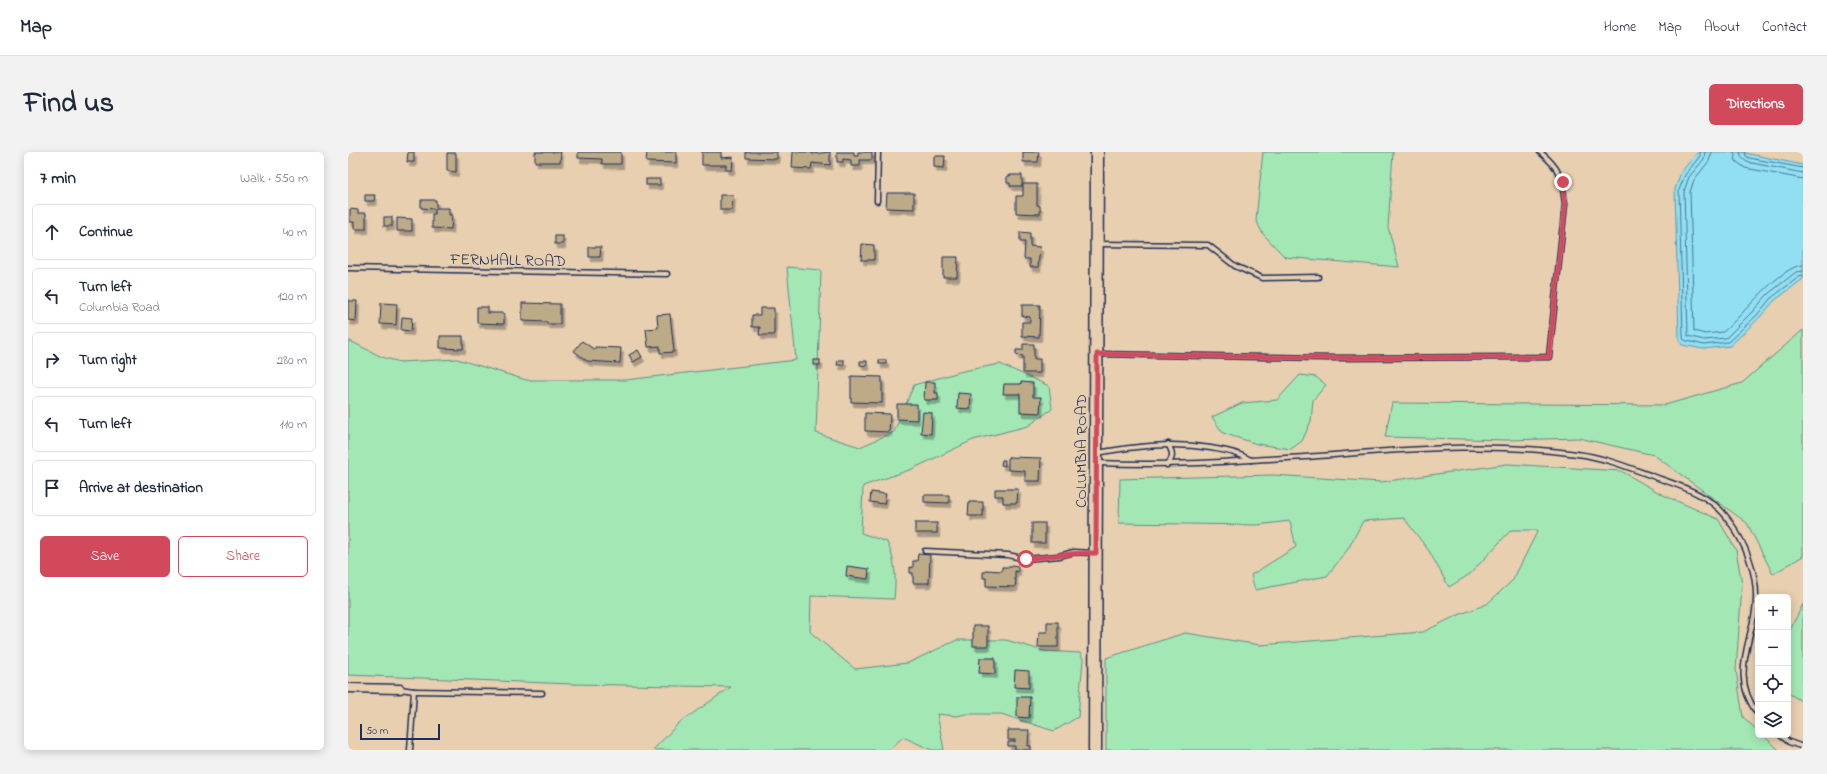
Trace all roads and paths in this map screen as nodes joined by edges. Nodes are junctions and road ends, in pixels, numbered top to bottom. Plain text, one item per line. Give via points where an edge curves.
1 (878, 152) edge
2 (1097, 152) edge
3 (1540, 152) edge
4 (876, 201) dead end
5 (1097, 244) junction
6 (348, 268) edge
7 (667, 274) dead end
8 (1318, 276) dead end
9 (1097, 354) junction
10 (1168, 444) junction
11 (1096, 458) junction
12 (1252, 460) junction
13 (1166, 465) junction
14 (925, 551) dead end
15 (1096, 553) junction
16 (348, 688) edge
17 (400, 689) joint
18 (414, 691) junction
19 (542, 693) dead end
20 (1755, 710) edge
21 (1784, 738) edge
22 (1803, 747) edge
23 (410, 750) edge
24 (1096, 750) edge

1 - 4 lane
2 - 5 main road, COLUMBIA ROAD
3 - 9 lane via 1554,163 1563,182 1565,204 1549,357 1327,358
5 - 8 lane via 1208,245 1235,266 1262,278
5 - 9 main road, COLUMBIA ROAD
6 - 7 lane, FERNHALL ROAD
9 - 11 main road, COLUMBIA ROAD
10 - 11 lane via 1138,446
10 - 12 lane via 1238,453
10 - 13 lane via 1173,453 1172,459
11 - 13 lane
11 - 15 main road, COLUMBIA ROAD
12 - 13 lane
12 - 20 lane via 1390,450 1488,447 1578,454 1622,465 1683,486 1717,505 1745,545 1752,568 1755,611 1743,668 1746,689
14 - 15 lane via 1008,555 1026,559 1074,552
15 - 24 main road, COLUMBIA ROAD
16 - 17 street
17 - 18 lane
18 - 19 lane
18 - 23 lane
21 - 22 lane

